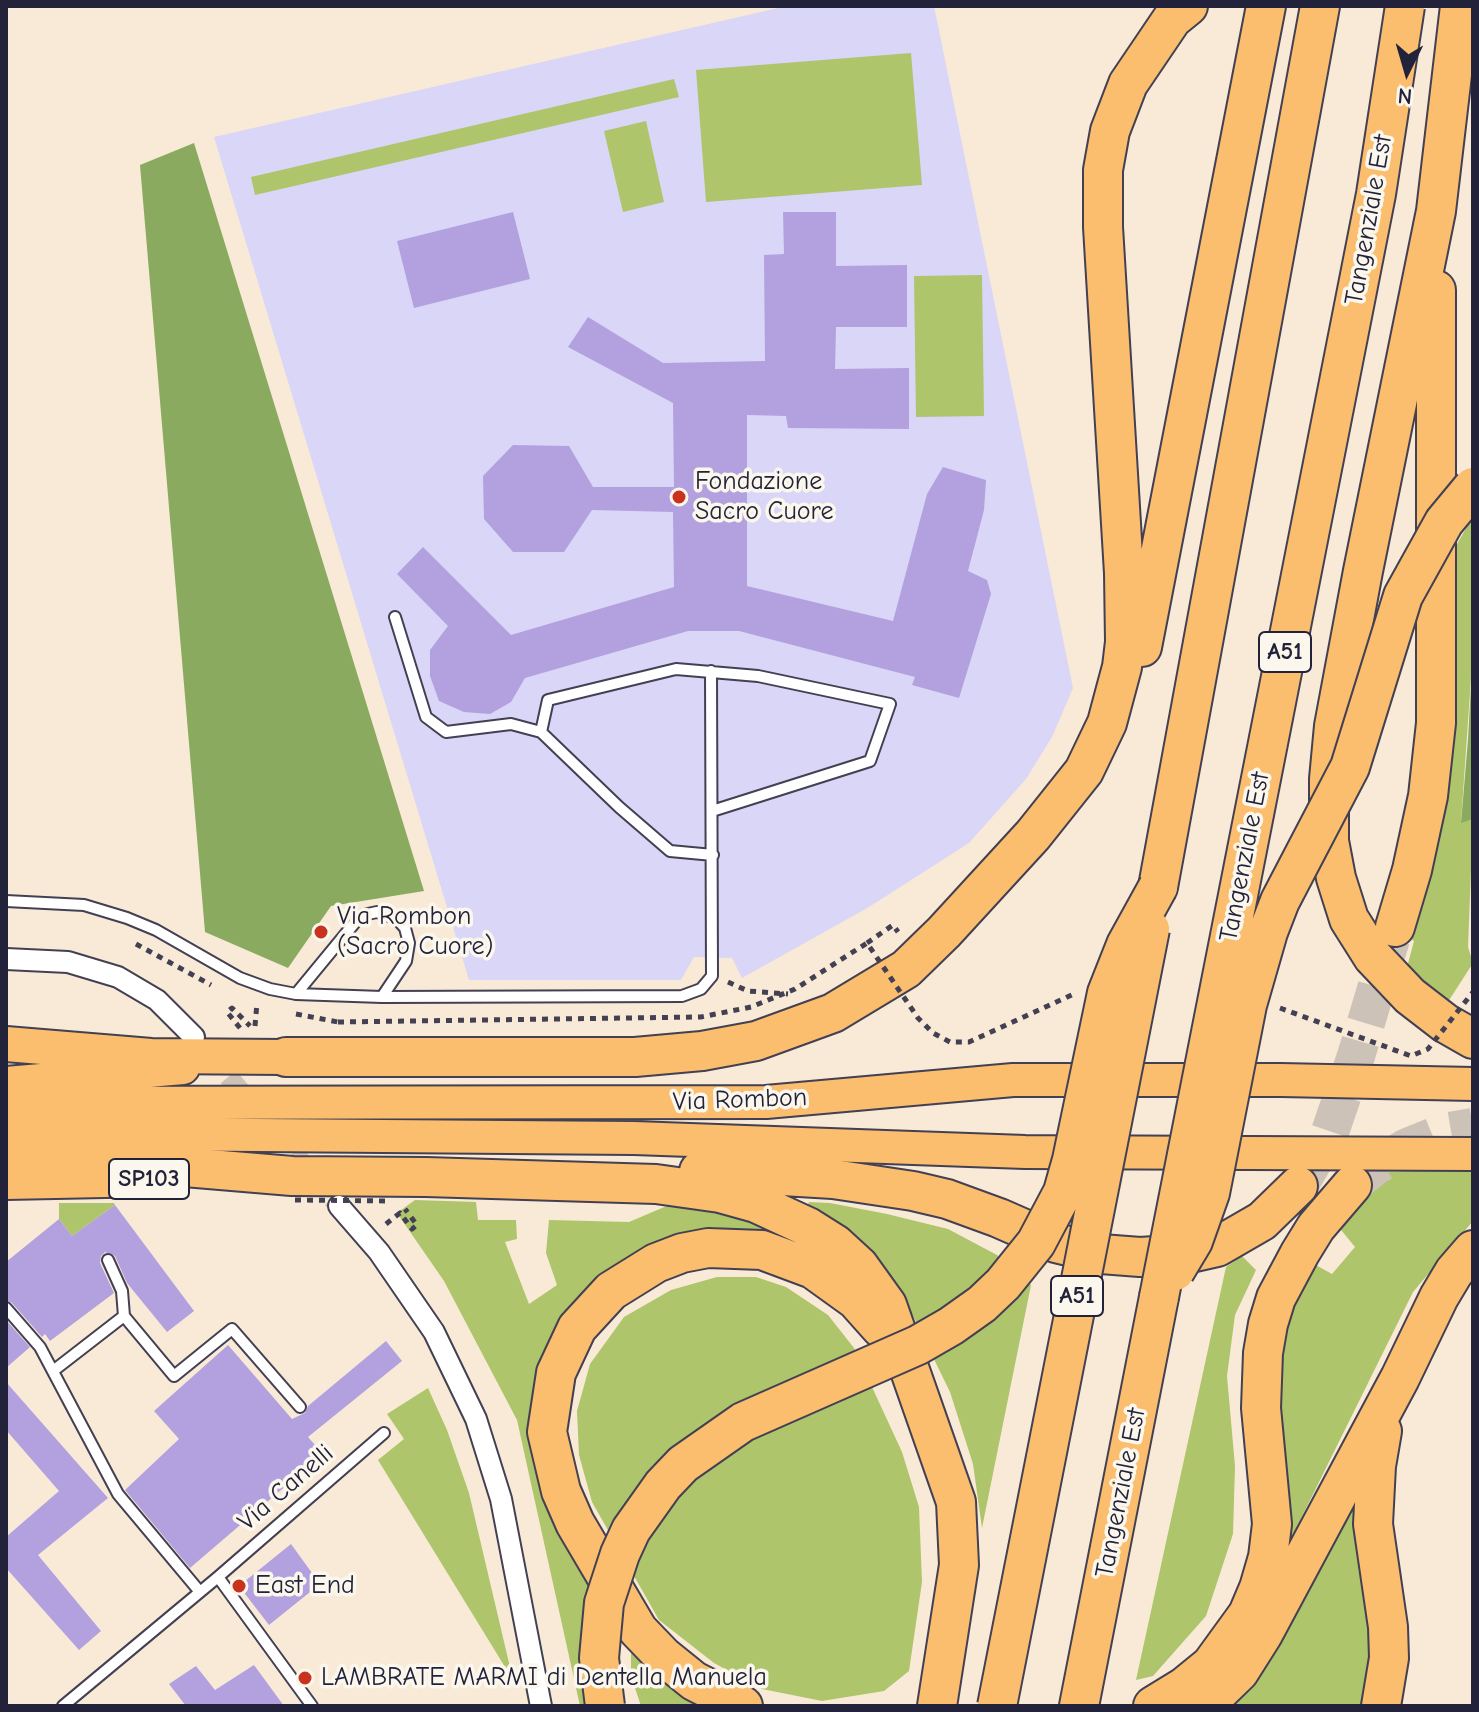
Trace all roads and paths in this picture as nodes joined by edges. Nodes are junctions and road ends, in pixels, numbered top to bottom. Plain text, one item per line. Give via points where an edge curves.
1 (1188, 6) edge
2 (1266, 6) edge
3 (1320, 6) edge
4 (1405, 6) edge
5 (1460, 6) edge
6 (1436, 211) junction
7 (1473, 487) edge
8 (395, 617) dead end
9 (711, 671) junction
10 (541, 732) junction
11 (712, 811) junction
12 (713, 855) junction
13 (1158, 887) junction
14 (6, 901) edge
15 (1395, 927) tunnel mouth
16 (944, 932) junction
17 (901, 937) dead end
18 (132, 942) dead end
19 (880, 951) dead end
20 (870, 958) dead end
21 (6, 959) edge
22 (712, 976) junction
23 (215, 987) dead end
24 (803, 992) dead end
25 (296, 994) junction
26 (382, 997) junction
27 (247, 1000) dead end
28 (257, 1003) junction
29 (268, 1007) dead end
30 (291, 1013) dead end
31 (227, 1036) dead end
32 (194, 1037) tunnel mouth
33 (1473, 1039) edge
34 (6, 1044) edge
35 (286, 1057) junction
36 (6, 1083) edge
37 (1473, 1084) edge
38 (6, 1103) edge
39 (6, 1133) edge
40 (6, 1152) edge
41 (1473, 1154) edge
42 (426, 1177) junction
43 (6, 1182) edge
44 (1352, 1185) tunnel mouth
45 (1298, 1186) tunnel mouth
46 (293, 1188) junction
47 (391, 1201) dead end
48 (339, 1206) tunnel mouth
49 (402, 1206) dead end
50 (386, 1224) dead end
51 (1473, 1250) edge
52 (108, 1260) dead end
53 (1159, 1297) junction
54 (6, 1308) edge
55 (124, 1316) junction
56 (908, 1361) junction
57 (53, 1371) junction
58 (1400, 1378) junction
59 (300, 1407) dead end
60 (384, 1433) dead end
61 (218, 1577) junction
62 (200, 1592) junction
63 (938, 1701) edge
64 (63, 1706) edge
65 (312, 1706) edge
66 (541, 1706) edge
67 (605, 1706) edge
68 (743, 1706) edge
69 (997, 1706) edge
70 (1079, 1706) edge
71 (1153, 1706) edge
72 (1204, 1706) edge
73 (1381, 1706) edge

1 - 16 highway via 1172,19 1128,84 1110,131 1103,170 1126,620 1116,695 1103,733 1070,791
2 - 16 highway via 1128,704 1106,764 1069,819 988,901
3 - 13 highway, A51
4 - 53 highway, Tangenziale Est / A51, bridge via 1376,194
5 - 6 highway
6 - 15 highway via 1436,723 1428,796
6 - 33 highway via 1334,726 1329,841 1349,919 1373,957 1410,996
7 - 53 highway, bridge via 1444,522 1403,596 1350,767 1280,901 1247,1005 1206,1206 1193,1241
8 - 10 lane via 426,717 446,732 511,724
9 - 10 lane via 676,669 548,700
9 - 11 lane
9 - 11 lane via 890,704 870,761
10 - 12 lane via 670,851
11 - 12 lane
12 - 22 lane
13 - 67 highway, bridge via 1116,965 1063,1192 1036,1243 1003,1284 951,1326 743,1422 683,1464 663,1485 631,1530 604,1603 599,1658
13 - 69 highway, A51, bridge
14 - 25 lane via 65,902 112,913 156,930 240,978
16 - 35 highway via 906,969 833,1013 756,1041 635,1057
17 - 30 path, bridge via 893,925 795,989 751,1007 701,1017 338,1022
18 - 23 path
19 - 20 path, bridge
21 - 32 street via 68,962 118,977 157,1000
22 - 24 path via 748,991
22 - 26 lane via 701,989 682,996
25 - 26 lane
25 - 26 lane via 357,920 377,912 397,919 409,943 406,961
27 - 28 path
28 - 29 path
28 - 31 path via 252,1026 232,1008 227,1012 241,1028
34 - 35 highway via 151,1056
35 - 36 main road
37 - 38 main road, Via Rombon via 1013,1080 766,1102
39 - 41 main road, Via Rombon via 634,1138 1025,1152
40 - 46 highway
42 - 45 highway via 546,1167 833,1179 947,1199 1056,1243 1140,1257 1217,1247 1262,1221
42 - 46 highway
42 - 56 highway via 671,1186 720,1193 777,1211 835,1244 859,1266 887,1305
43 - 46 highway, SP103
44 - 71 highway via 1300,1253 1268,1324 1261,1408 1272,1524 1259,1588 1248,1614 1211,1665
46 - 47 path, bridge
48 - 66 street via 379,1252 434,1332 476,1419 501,1499
49 - 50 path via 417,1225 412,1229 400,1213
51 - 58 highway via 1439,1297
52 - 55 lane via 122,1291
53 - 70 highway, Tangenziale Est / A51
54 - 57 lane
55 - 57 lane
55 - 59 lane via 174,1376 232,1329
56 - 63 highway via 949,1477 959,1524 957,1590
56 - 68 highway via 856,1300 823,1275 762,1250 736,1248 682,1253 635,1274 592,1310 564,1351 547,1432 575,1523 638,1630 694,1681
57 - 62 lane via 118,1494
58 - 72 highway via 1263,1634 1239,1672
58 - 73 highway via 1383,1428 1373,1497 1388,1627
60 - 61 lane, Via Canelli
61 - 62 lane, Via Canelli
61 - 65 lane
62 - 64 lane, Via Canelli

